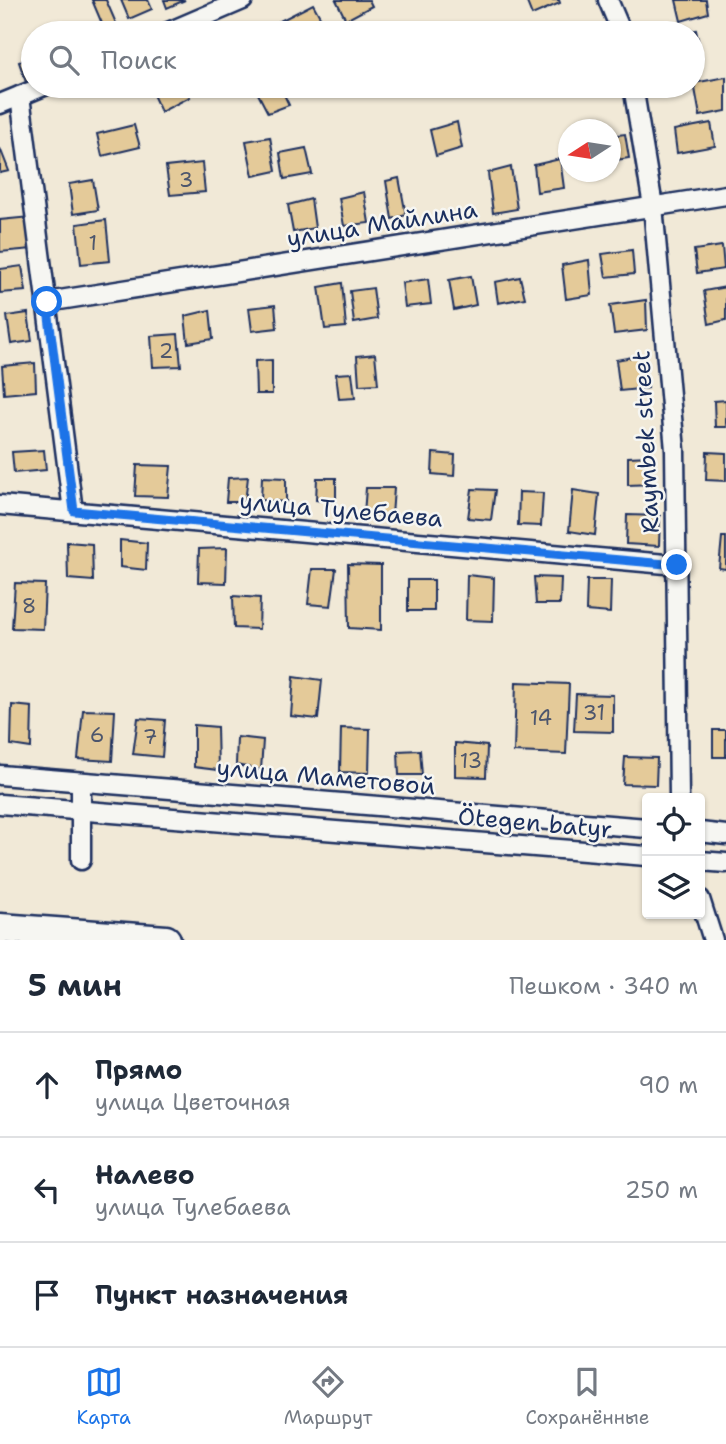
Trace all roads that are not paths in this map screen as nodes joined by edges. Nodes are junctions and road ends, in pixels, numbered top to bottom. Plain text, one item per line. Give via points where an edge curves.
1 (243, 0) edge
2 (608, 0) edge
3 (194, 21) edge
4 (617, 21) edge
5 (20, 96) joint
6 (635, 98) edge
7 (0, 104) edge
8 (726, 195) edge
9 (653, 206) junction
10 (47, 302) junction
11 (0, 505) edge
12 (74, 511) junction
13 (677, 565) junction
14 (0, 775) edge
15 (81, 782) junction
16 (679, 793) edge
17 (0, 804) edge
18 (642, 828) edge
19 (705, 833) edge
20 (726, 835) edge
21 (642, 856) edge
22 (81, 860) dead end
23 (705, 861) edge
24 (726, 863) edge
25 (705, 915) edge
26 (0, 928) edge
27 (166, 940) edge
28 (713, 940) edge

1 - 3 street
2 - 4 street
5 - 7 street
5 - 10 street
6 - 9 street, Raymbek street
8 - 9 street, улица Майлина
9 - 10 street, улица Майлина
9 - 13 street, Raymbek street via 675,450
10 - 12 street
11 - 12 street, улица Тулебаева
12 - 13 street, улица Тулебаева
13 - 16 street, Raymbek street
14 - 15 street, улица Маметовой
15 - 18 street, улица Маметовой
15 - 22 street
17 - 21 street, Ötegen batyr
19 - 20 street
23 - 24 street
25 - 28 street
26 - 27 main road

